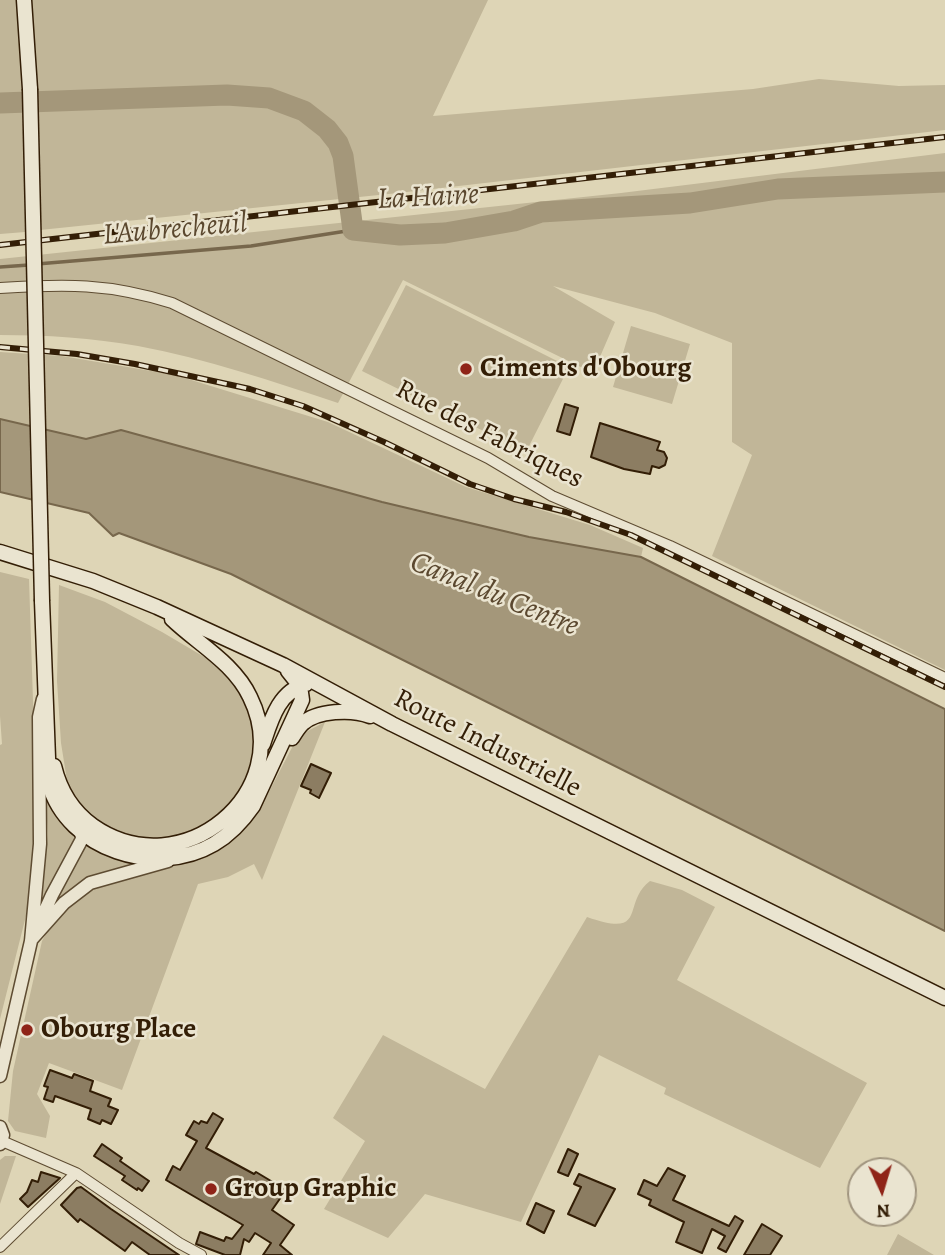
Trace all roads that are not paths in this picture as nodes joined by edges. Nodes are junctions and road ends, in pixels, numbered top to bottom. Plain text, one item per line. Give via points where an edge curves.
1 (24, 0) edge
2 (0, 288) edge
3 (0, 552) edge
4 (157, 607) junction
5 (283, 665) junction
6 (945, 678) edge
7 (318, 683) junction
8 (300, 686) junction
9 (45, 692) junction
10 (46, 724) junction
11 (393, 724) junction
12 (260, 754) junction
13 (253, 806) junction
14 (77, 814) junction
15 (83, 833) junction
16 (185, 855) junction
17 (31, 941) junction
18 (945, 998) edge
19 (0, 1076) edge
20 (1, 1137) edge
21 (76, 1173) junction
22 (0, 1247) edge
23 (201, 1255) edge

1 - 9 main road, bridge
2 - 6 street, Rue des Fabriques via 94,286 172,303 488,458 552,496 670,546
3 - 4 main road, Route Industrielle
4 - 5 main road, Route Industrielle
4 - 12 main road via 223,662 245,687 258,719
5 - 7 main road, Route Industrielle
5 - 8 main road
7 - 8 main road
7 - 11 main road, Route Industrielle
8 - 12 main road via 275,710
8 - 13 main road via 300,708
9 - 10 main road
9 - 17 street via 38,717 40,844
10 - 14 main road via 57,778
10 - 15 main road via 52,795
11 - 13 main road via 361,713 325,714 301,724
11 - 18 main road, Route Industrielle
12 - 14 main road via 249,786 228,816 187,842 126,844
13 - 16 main road via 230,833
14 - 15 street
15 - 16 main road via 113,851 132,856
15 - 17 street
16 - 17 street via 90,883 64,903
17 - 19 street
20 - 21 street
21 - 22 street
21 - 23 street

